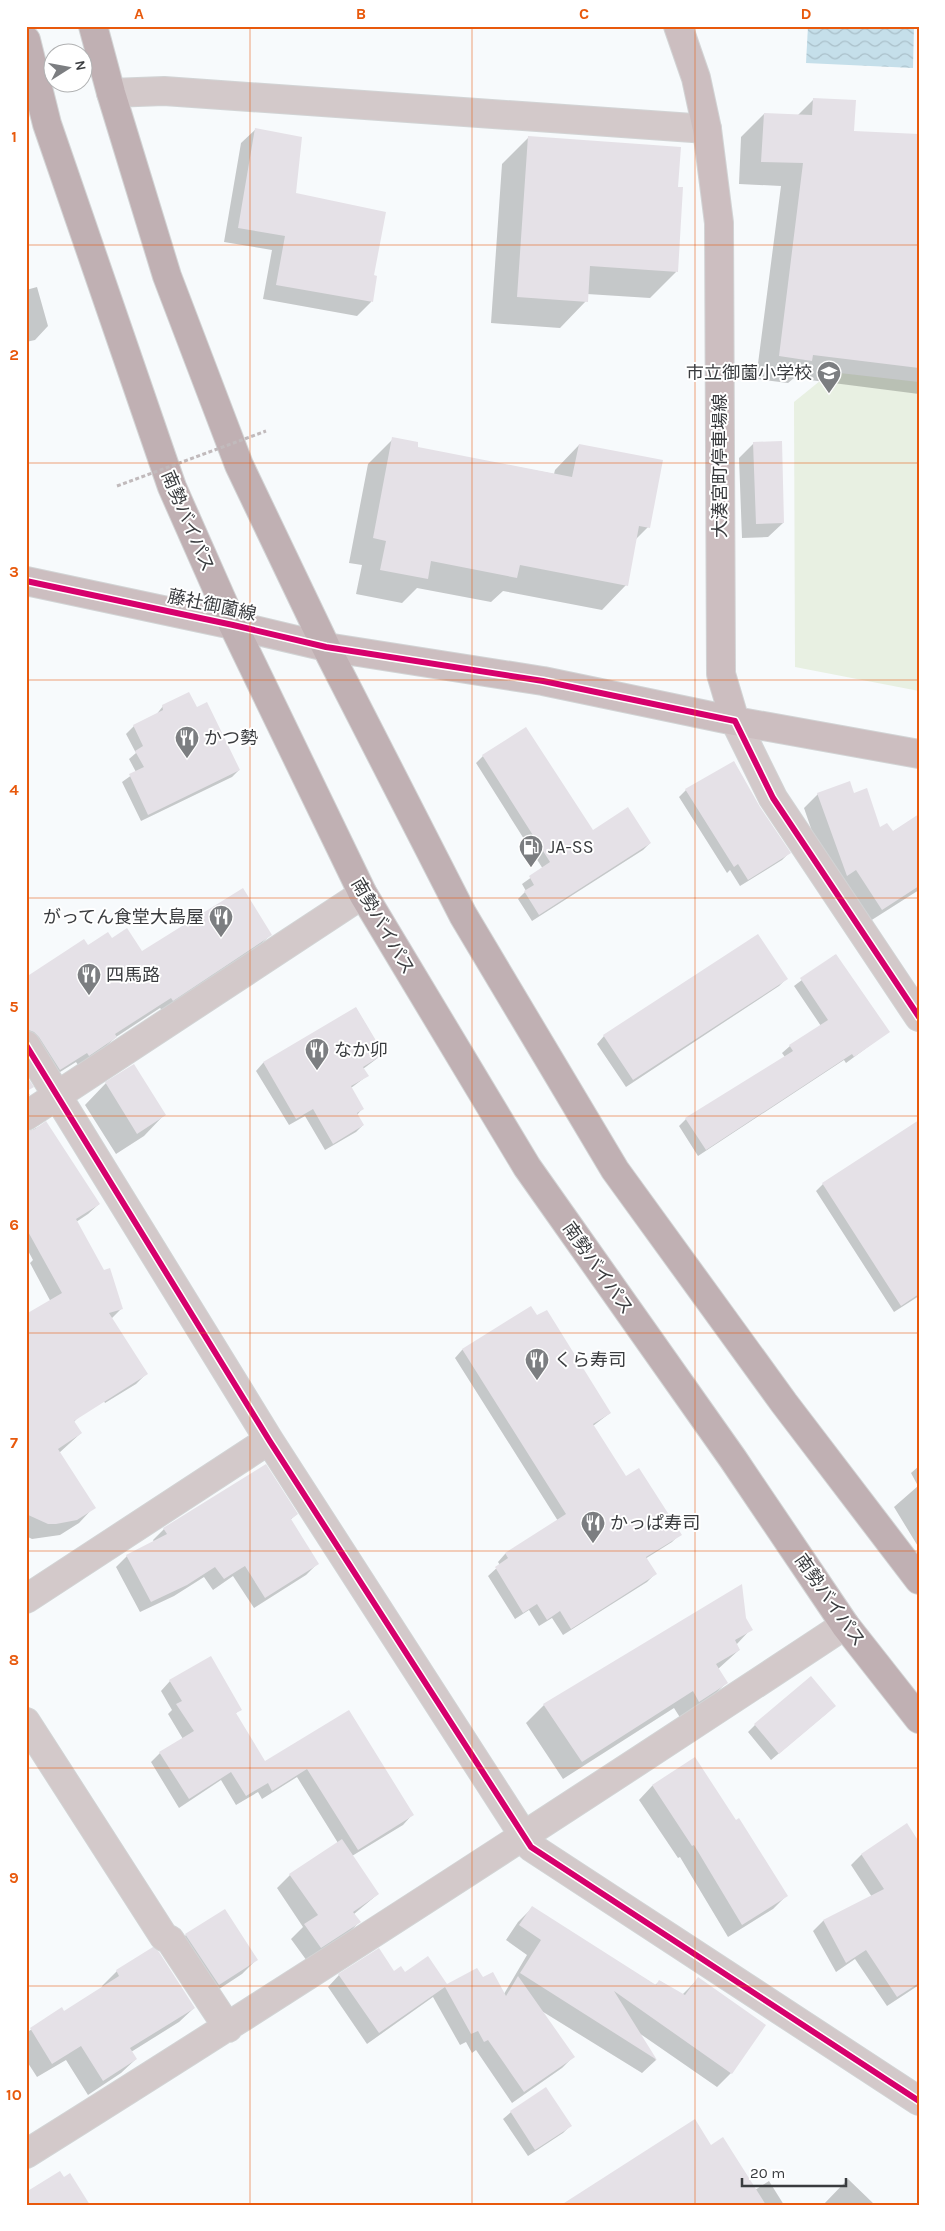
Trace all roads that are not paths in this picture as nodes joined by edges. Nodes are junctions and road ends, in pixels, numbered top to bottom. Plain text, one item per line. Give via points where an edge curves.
1 (93, 26) edge
2 (678, 26) edge
3 (26, 40) edge
4 (111, 93) junction
5 (707, 129) junction
6 (26, 581) edge
7 (233, 625) junction
8 (326, 647) junction
9 (735, 722) junction
10 (919, 754) edge
11 (363, 894) junction
12 (919, 1017) edge
13 (26, 1045) edge
14 (58, 1095) junction
15 (26, 1116) edge
16 (270, 1440) junction
17 (919, 1580) edge
18 (26, 1599) edge
19 (845, 1625) junction
20 (919, 1719) edge
21 (26, 1722) edge
22 (523, 1837) junction
23 (228, 2028) junction
24 (919, 2101) edge
25 (26, 2154) edge

1 - 4 highway
2 - 5 main road, 大湊宮町停車場線 via 696,78
3 - 7 highway, 南勢バイパス via 47,124 172,487
4 - 5 street via 164,91
4 - 8 highway via 167,276 232,447
5 - 9 main road, 大湊宮町停車場線 via 719,223 721,674
6 - 7 main road, 藤社御薗線
7 - 8 main road, 藤社御薗線
7 - 11 highway, 南勢バイパス
8 - 9 main road, 藤社御薗線 via 543,682
8 - 17 highway via 463,915 615,1170 784,1403
9 - 10 main road
9 - 12 street via 773,798
11 - 14 street
11 - 19 highway, 南勢バイパス via 527,1167 733,1459
13 - 14 street
14 - 15 street
14 - 16 street
16 - 18 street
16 - 22 street
19 - 20 highway, 南勢バイパス
19 - 22 street
21 - 23 street via 164,1937 170,1940
22 - 23 street
22 - 24 street via 531,1847
23 - 25 street

